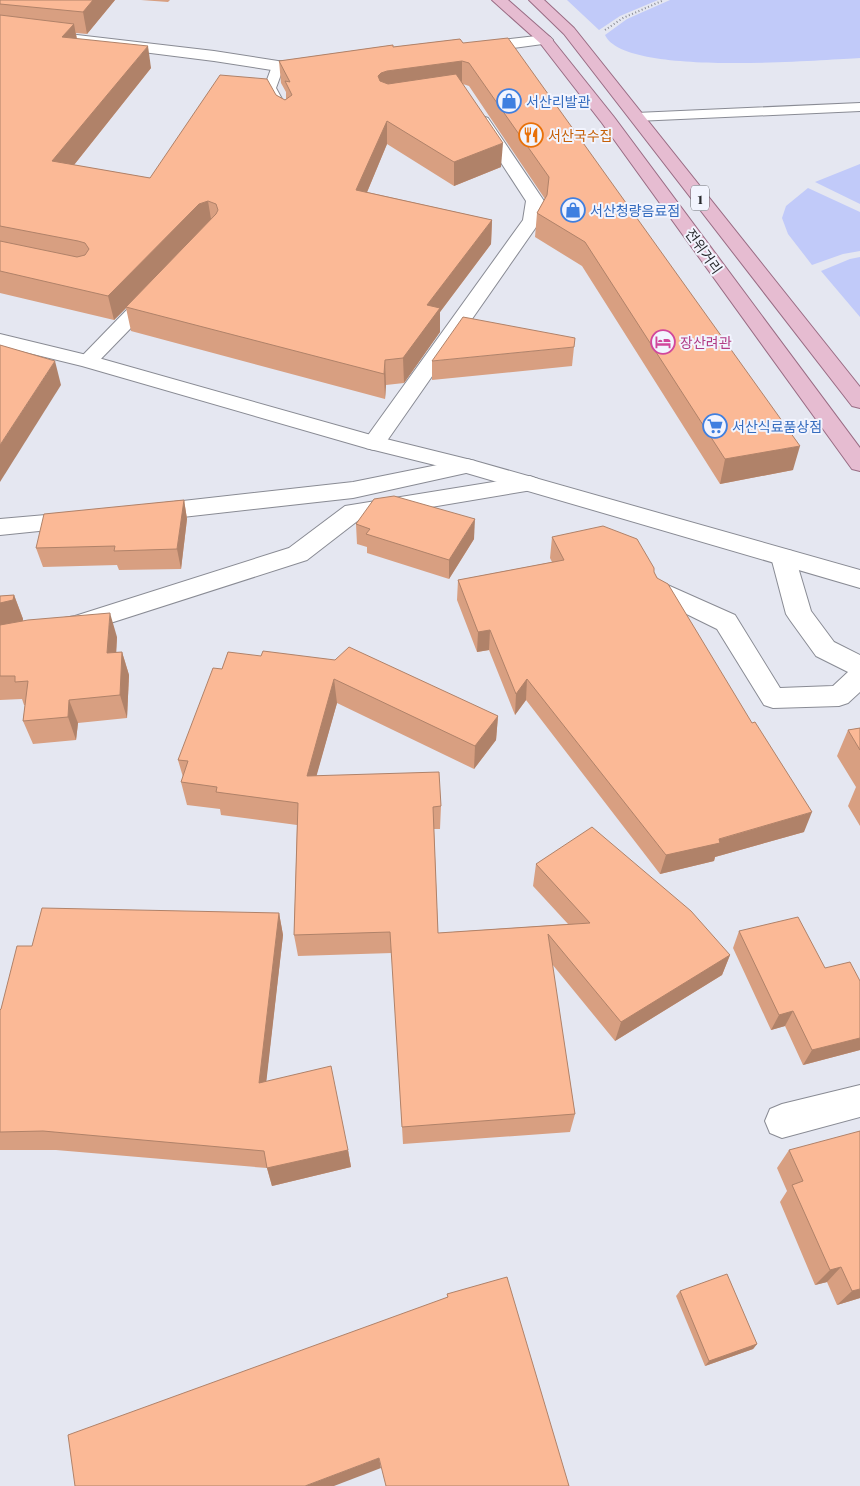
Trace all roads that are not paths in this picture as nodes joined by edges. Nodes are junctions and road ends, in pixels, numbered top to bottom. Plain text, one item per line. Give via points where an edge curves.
1 (499, 0) edge
2 (536, 0) edge
3 (0, 30) edge
4 (545, 40) junction
5 (458, 50) edge
6 (334, 65) edge
7 (278, 66) junction
8 (472, 106) edge
9 (860, 107) edge
10 (286, 117) edge
11 (636, 117) junction
12 (170, 276) edge
13 (0, 340) edge
14 (88, 361) junction
15 (860, 401) edge
16 (374, 443) junction
17 (860, 464) edge
18 (467, 466) junction
19 (530, 484) junction
20 (129, 516) edge
21 (100, 519) edge
22 (0, 527) edge
23 (783, 557) junction
24 (860, 579) edge
25 (663, 592) edge
26 (0, 638) edge
27 (860, 666) edge
28 (860, 676) edge
29 (860, 1101) edge
30 (782, 1122) dead end

1 - 4 main road, 전위거리 / 1
2 - 11 main road, 전위거리 / 1 via 569,31
3 - 7 street
4 - 5 street
4 - 17 main road, 전위거리 / 1 via 608,120
6 - 7 street
7 - 10 lane via 270,88
8 - 16 street via 535,201 532,220
9 - 11 lane
11 - 15 main road, 전위거리 / 1
12 - 14 street
13 - 14 street
14 - 16 street
16 - 18 street
18 - 19 street
18 - 20 street via 353,490
19 - 23 street
19 - 26 street via 353,512 298,554 76,625
21 - 22 street
23 - 24 street
23 - 27 street via 799,614 825,649
25 - 28 street via 726,622 773,698 839,696
29 - 30 street

